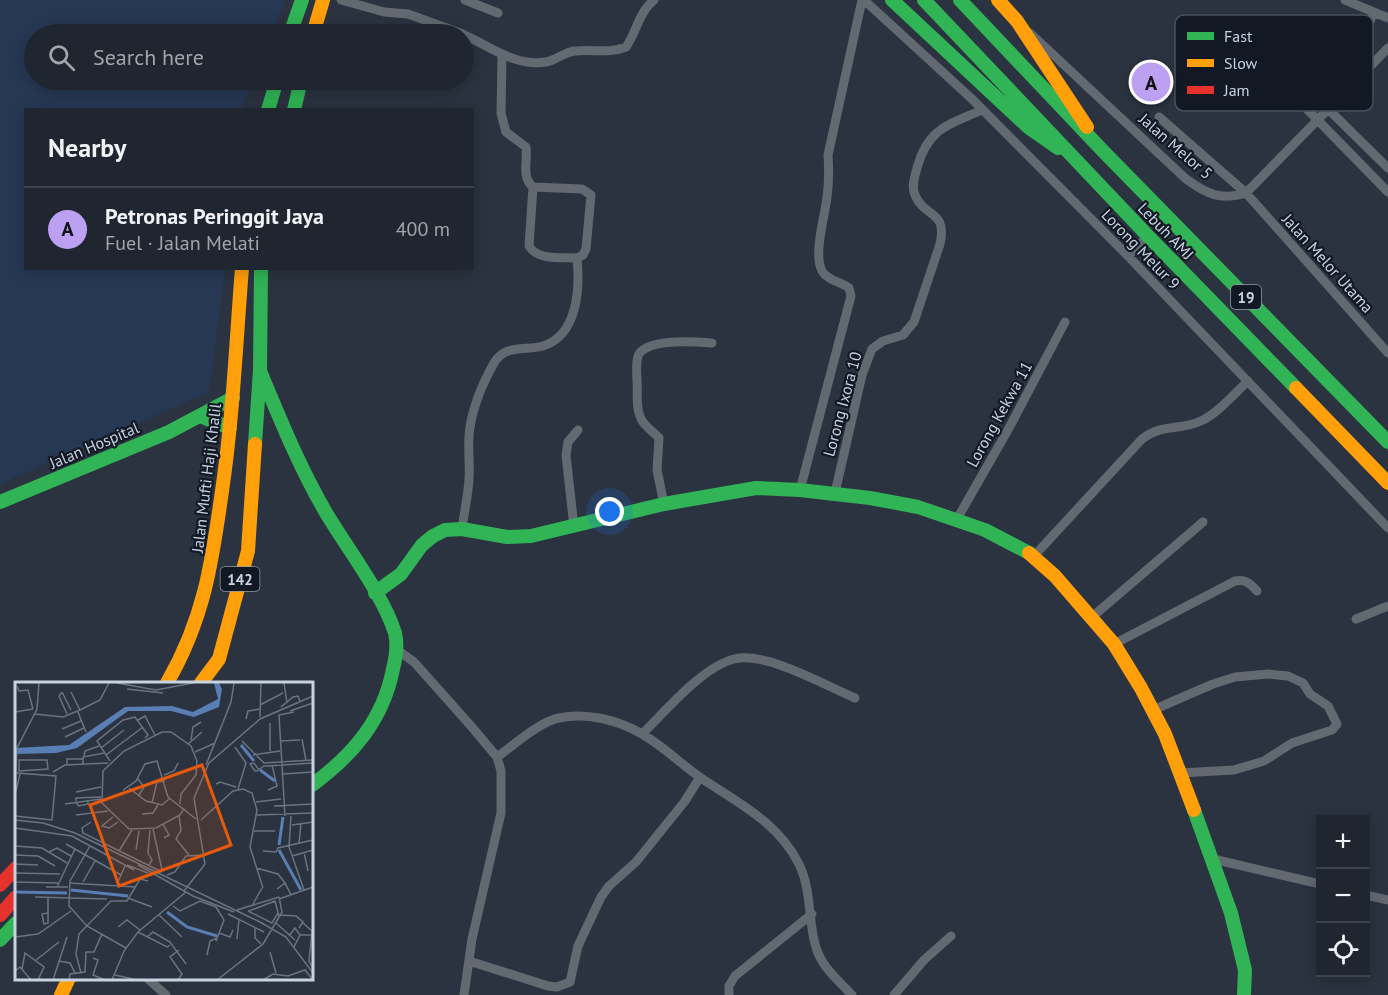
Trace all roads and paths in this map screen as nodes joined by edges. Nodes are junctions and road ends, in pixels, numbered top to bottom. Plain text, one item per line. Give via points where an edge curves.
1 (302, 0) edge
2 (323, 0) edge
3 (341, 0) edge
4 (465, 0) edge
5 (654, 0) edge
6 (863, 0) edge
7 (892, 0) edge
8 (924, 0) edge
9 (960, 0) edge
10 (998, 0) edge
11 (1346, 0) edge
12 (1374, 12) junction
13 (498, 13) dead end
14 (1373, 15) edge
15 (1388, 18) edge
16 (1017, 21) junction
17 (294, 24) edge
18 (316, 24) edge
19 (434, 24) edge
20 (474, 39) edge
21 (1388, 48) edge
22 (502, 56) junction
23 (1373, 63) edge
24 (986, 89) junction
25 (274, 90) edge
26 (299, 90) edge
27 (972, 99) junction
28 (269, 108) edge
29 (295, 108) edge
30 (982, 110) junction
31 (1309, 111) edge
32 (1326, 111) edge
33 (1330, 111) edge
34 (1159, 117) dead end
35 (1318, 120) junction
36 (1103, 151) junction
37 (1073, 158) junction
38 (1388, 168) edge
39 (533, 187) junction
40 (1388, 192) edge
41 (1245, 193) junction
42 (1148, 236) junction
43 (1128, 256) junction
44 (577, 258) junction
45 (242, 270) edge
46 (261, 270) edge
47 (1065, 322) dead end
48 (712, 343) dead end
49 (1388, 353) edge
50 (260, 370) junction
51 (1248, 381) junction
52 (233, 398) junction
53 (200, 416) junction
54 (230, 428) junction
55 (578, 430) dead end
56 (1388, 442) edge
57 (1388, 483) edge
58 (800, 490) junction
59 (835, 494) junction
60 (0, 502) edge
61 (664, 504) junction
62 (957, 519) junction
63 (1203, 522) dead end
64 (574, 527) junction
65 (1388, 528) edge
66 (462, 529) junction
67 (1034, 556) junction
68 (1257, 591) dead end
69 (375, 593) junction
70 (1388, 606) edge
71 (1092, 617) junction
72 (1356, 619) dead end
73 (1114, 644) junction
74 (396, 649) junction
75 (219, 659) junction
76 (168, 682) edge
77 (202, 682) edge
78 (208, 682) edge
79 (855, 698) dead end
80 (1153, 710) junction
81 (642, 734) junction
82 (497, 757) junction
83 (1180, 773) junction
84 (700, 777) junction
85 (314, 783) edge
86 (1213, 859) junction
87 (15, 869) edge
88 (1316, 883) edge
89 (0, 885) edge
90 (1370, 896) edge
91 (15, 898) edge
92 (1388, 900) edge
93 (812, 914) junction
94 (0, 915) edge
95 (15, 924) edge
96 (951, 936) dead end
97 (0, 940) edge
98 (469, 961) junction
99 (68, 980) edge
100 (149, 980) edge
101 (61, 995) edge
102 (166, 995) edge
103 (464, 995) edge
104 (729, 995) edge
105 (852, 995) edge
106 (894, 995) edge
107 (1244, 995) edge

1 - 17 main road
2 - 18 main road
3 - 19 street via 408,14
4 - 13 street
5 - 22 street via 638,20 626,47 566,52 546,62
6 - 27 street, Lorong Melur 9
6 - 58 street via 828,156 819,251 822,271 849,288 851,296
7 - 24 main road
8 - 37 main road, Lebuh AMJ / 19
9 - 36 main road, Lebuh AMJ / 19
10 - 16 main road
11 - 12 street
12 - 14 street
12 - 15 street
16 - 36 main road
16 - 41 street, Jalan Melor 5 via 1186,179 1216,196 1231,198
20 - 22 street
21 - 23 street
22 - 39 street via 501,113 506,132 526,147 526,176
24 - 27 street
24 - 37 main road via 1028,127
25 - 28 main road
26 - 29 main road
27 - 30 street, Lorong Melur 9
30 - 43 street, Lorong Melur 9
30 - 59 street, Lorong Ixora 10 via 944,127 924,149 914,180 915,195 940,222 940,244 914,322 903,335 872,349 862,375
31 - 35 street
32 - 35 street
33 - 38 street
34 - 41 street, Jalan Melor Utama
35 - 40 street
35 - 41 street
36 - 56 main road, Lebuh AMJ / 19
37 - 42 main road, Lebuh AMJ / 19
39 - 44 street via 529,238 533,253
39 - 44 street via 582,189 591,195 588,242 583,255
41 - 49 street, Jalan Melor Utama
42 - 43 street
42 - 57 main road, Lebuh AMJ / 19
43 - 51 street, Lorong Melur 9
44 - 66 street via 578,285 566,330 541,347 502,353 492,366 471,420
45 - 52 main road, Jalan Mufti Haji Khalil / 142
46 - 50 main road, 142
47 - 62 street, Lorong Kekwa 11
48 - 61 street via 673,342 644,349 639,354 638,411 641,420 659,438 657,470
50 - 69 main road via 282,427 312,487
50 - 75 main road, 142 via 248,551
51 - 65 street, Lorong Melur 9
51 - 67 street via 1201,421 1152,431 1142,439
52 - 53 main road, Jalan Hospital
52 - 54 main road, Jalan Mufti Haji Khalil / 142
53 - 54 main road
53 - 60 main road, Jalan Hospital
54 - 76 main road, Jalan Mufti Haji Khalil / 142 via 209,579 196,624
55 - 64 street via 568,442 566,455
58 - 59 main road
58 - 61 main road via 756,488
59 - 62 main road via 918,507
61 - 64 main road
62 - 67 main road
63 - 71 street
64 - 66 main road via 520,537
66 - 69 main road via 445,530 433,536 401,574
67 - 71 main road
68 - 73 street via 1249,583 1235,581
69 - 74 main road via 396,636
70 - 72 street
71 - 73 main road
73 - 80 main road
74 - 82 street via 414,662
74 - 85 main road via 389,689 379,714 344,759
75 - 77 main road, 142
75 - 78 main road, 142
79 - 81 street via 770,662 734,659 687,689
80 - 83 main road
80 - 83 street via 1235,677 1268,674 1288,676 1303,683 1310,694 1328,706 1337,724 1332,730 1292,742 1264,761 1234,770
81 - 82 street via 594,717 557,718
81 - 84 street
82 - 98 street via 502,784 501,813
83 - 86 main road
84 - 93 street via 757,814 788,845 800,865
84 - 98 street via 636,862 601,897 578,946 570,982 548,986
86 - 88 street
86 - 107 main road via 1245,970
87 - 89 main road
90 - 92 street
91 - 94 main road
93 - 104 street via 735,976
93 - 105 street via 820,957
95 - 97 main road
96 - 106 street
98 - 103 street
99 - 101 main road
100 - 102 street

